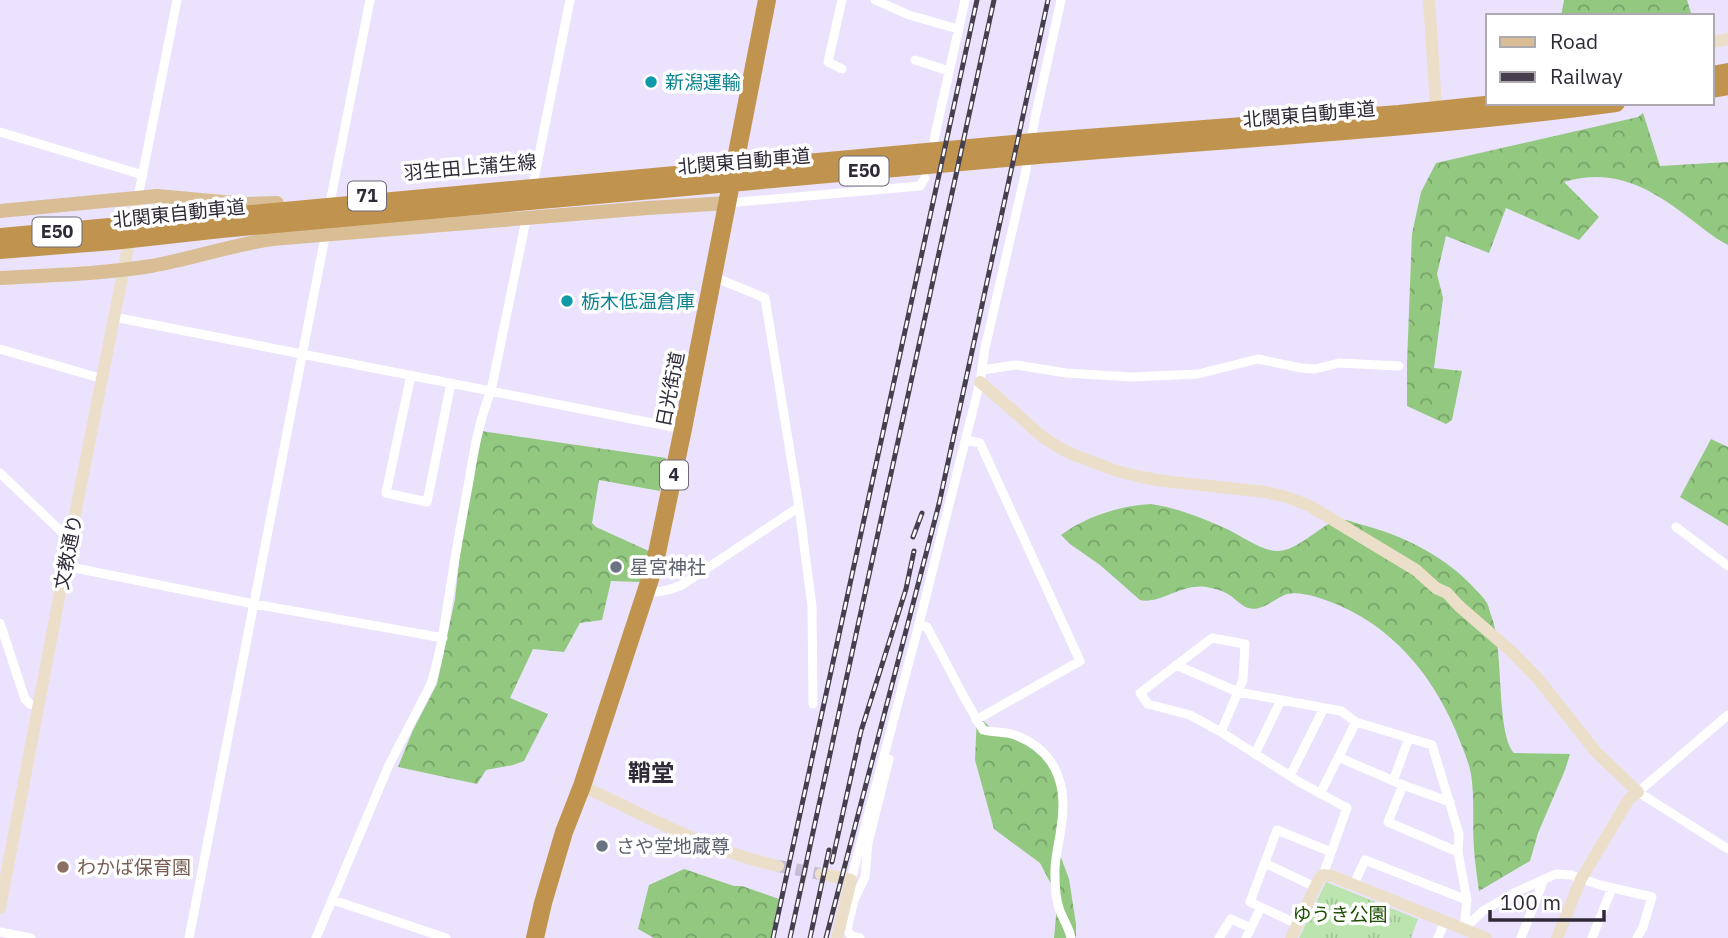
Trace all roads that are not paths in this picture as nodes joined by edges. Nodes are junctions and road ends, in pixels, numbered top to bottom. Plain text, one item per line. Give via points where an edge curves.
1 (177, 0) edge
2 (370, 0) edge
3 (570, 0) edge
4 (767, 0) edge
5 (842, 0) edge
6 (875, 0) edge
7 (965, 0) edge
8 (1061, 0) edge
9 (1429, 0) edge
10 (958, 29) junction
11 (915, 60) dead end
12 (842, 69) dead end
13 (949, 71) junction
14 (1486, 97) edge
15 (1486, 105) edge
16 (1601, 105) edge
17 (1436, 106) junction
18 (0, 132) edge
19 (1031, 139) junction
20 (934, 140) dead end
21 (734, 168) junction
22 (143, 175) junction
23 (925, 178) dead end
24 (534, 180) junction
25 (138, 197) junction
26 (331, 200) junction
27 (727, 203) junction
28 (0, 211) edge
29 (527, 218) junction
30 (325, 233) junction
31 (114, 234) junction
32 (0, 237) edge
33 (0, 250) edge
34 (124, 270) junction
35 (714, 277) junction
36 (0, 278) edge
37 (114, 317) junction
38 (0, 349) edge
39 (302, 354) junction
40 (1399, 366) dead end
41 (411, 375) junction
42 (981, 376) junction
43 (103, 379) junction
44 (451, 383) junction
45 (491, 391) junction
46 (683, 429) junction
47 (966, 440) junction
48 (0, 473) edge
49 (799, 507) junction
50 (1676, 527) dead end
51 (70, 540) junction
52 (65, 566) junction
53 (1728, 566) edge
54 (647, 592) junction
55 (254, 604) junction
56 (0, 623) edge
57 (919, 624) junction
58 (443, 638) junction
59 (1176, 666) junction
60 (1238, 692) junction
61 (1281, 700) junction
62 (813, 704) dead end
63 (39, 706) junction
64 (1324, 708) junction
65 (1728, 715) edge
66 (976, 720) junction
67 (1356, 722) junction
68 (1221, 732) junction
69 (890, 733) junction
70 (1409, 738) junction
71 (1255, 754) junction
72 (1338, 757) junction
73 (1290, 776) junction
74 (1393, 781) junction
75 (1403, 785) junction
76 (582, 786) junction
77 (1638, 792) junction
78 (1320, 794) junction
79 (1450, 802) junction
80 (1728, 849) edge
81 (1331, 852) junction
82 (1458, 852) junction
83 (1265, 863) junction
84 (778, 866) tunnel mouth
85 (821, 874) tunnel mouth
86 (1323, 875) junction
87 (1544, 879) junction
88 (1581, 879) junction
89 (851, 880) junction
90 (1354, 884) junction
91 (1315, 887) junction
92 (1612, 888) junction
93 (333, 900) junction
94 (1466, 900) junction
95 (1261, 907) junction
96 (0, 908) edge
97 (1445, 921) junction
98 (1297, 924) junction
99 (1251, 928) junction
100 (1464, 929) junction
101 (0, 932) edge
102 (31, 938) edge
103 (189, 938) edge
104 (316, 938) edge
105 (446, 938) edge
106 (535, 938) edge
107 (839, 938) edge
108 (860, 938) edge
109 (1071, 938) edge
110 (1219, 938) edge
111 (1246, 938) edge
112 (1291, 938) edge
113 (1438, 938) edge
114 (1486, 938) edge
115 (1521, 938) edge
116 (1557, 938) edge
117 (1592, 938) edge
118 (1637, 938) edge

1 - 22 street
2 - 26 street
3 - 24 street
4 - 21 highway, 日光街道 / 4
5 - 12 street via 828,62
6 - 10 street
7 - 10 street
8 - 19 street
9 - 17 street
10 - 13 street
11 - 13 street
13 - 20 street
14 - 17 street
15 - 31 highway, 北関東自動車道 / E50 via 937,150
16 - 31 highway, 北関東自動車道 / E50 via 1399,127 221,229
17 - 19 street
18 - 22 street
19 - 42 street
21 - 24 main road, 羽生田上蒲生線 / 71
21 - 27 highway, 日光街道 / 4
22 - 25 street
23 - 27 street via 920,186
24 - 26 main road, 羽生田上蒲生線 / 71
24 - 29 street
25 - 26 main road, 羽生田上蒲生線 / 71 via 262,205
25 - 28 main road, 羽生田上蒲生線 / 71
25 - 34 street, 文教通り
26 - 30 street
27 - 29 main road, 71
27 - 35 highway, 日光街道 / 4
29 - 30 main road, 71
29 - 45 street
30 - 34 main road, 71 via 255,242
30 - 39 street
31 - 32 highway, 北関東自動車道 / E50
31 - 33 highway, 北関東自動車道 / E50
34 - 36 main road, 71
34 - 37 street, 文教通り
35 - 46 highway, 日光街道 / 4
35 - 49 street via 765,298
37 - 39 street
37 - 43 street, 文教通り
38 - 43 street
39 - 41 street
39 - 55 street
40 - 42 street via 1339,363 1315,369 1258,359 1198,374 1132,377 1016,365
41 - 44 street
41 - 44 street via 386,493 427,502
42 - 47 street
42 - 77 street via 1043,437 1074,455 1141,477 1287,498 1310,506 1416,570 1512,652 1596,752
43 - 51 street, 文教通り
44 - 45 street
45 - 46 street
45 - 58 street via 477,433
46 - 54 highway, 日光街道 / 4
47 - 57 street
47 - 66 street via 980,443 1080,661
48 - 51 street
49 - 54 street via 682,585
49 - 62 street via 812,606
50 - 53 street
51 - 52 street, 文教通り
52 - 55 street
52 - 63 street, 文教通り
54 - 76 highway, 日光街道 / 4
55 - 58 street
55 - 103 street
56 - 63 street via 25,699
57 - 66 street via 927,626
57 - 69 street
58 - 93 street via 431,684 389,765
59 - 60 street
59 - 60 street via 1212,638 1245,644
59 - 68 street via 1140,693 1147,704 1190,715
60 - 61 street
60 - 68 street
61 - 64 street
61 - 71 street
63 - 96 street, 文教通り
64 - 67 street via 1341,711
64 - 73 street
65 - 77 street
66 - 109 street via 983,730 1019,737 1048,757 1058,772 1062,824 1055,875 1058,907
67 - 70 street
67 - 72 street
68 - 71 street
69 - 89 street
69 - 108 street via 865,877 847,930
70 - 74 street
70 - 79 street via 1432,745
71 - 73 street
72 - 74 street
72 - 78 street
73 - 78 street
74 - 75 street
75 - 79 street
75 - 82 street via 1388,822
76 - 84 street via 713,847
76 - 106 highway, 日光街道 / 4 via 550,877
77 - 80 street
77 - 88 street via 1629,799
78 - 81 street via 1347,808
79 - 82 street via 1459,834
81 - 83 street via 1277,830
81 - 86 street
82 - 94 street
83 - 91 street
83 - 95 street via 1250,902
85 - 89 street
86 - 90 street
86 - 91 street
87 - 88 street via 1556,874
87 - 100 street via 1483,911
87 - 115 street
88 - 92 street
88 - 116 street
89 - 107 street
90 - 94 street via 1365,860
90 - 97 street
91 - 98 street
92 - 117 street
92 - 118 street via 1652,897
93 - 104 street
93 - 105 street
94 - 100 street
95 - 98 street
95 - 99 street
97 - 100 street
97 - 113 street
98 - 112 street
99 - 110 street via 1231,919
99 - 111 street
100 - 114 street
101 - 102 street

